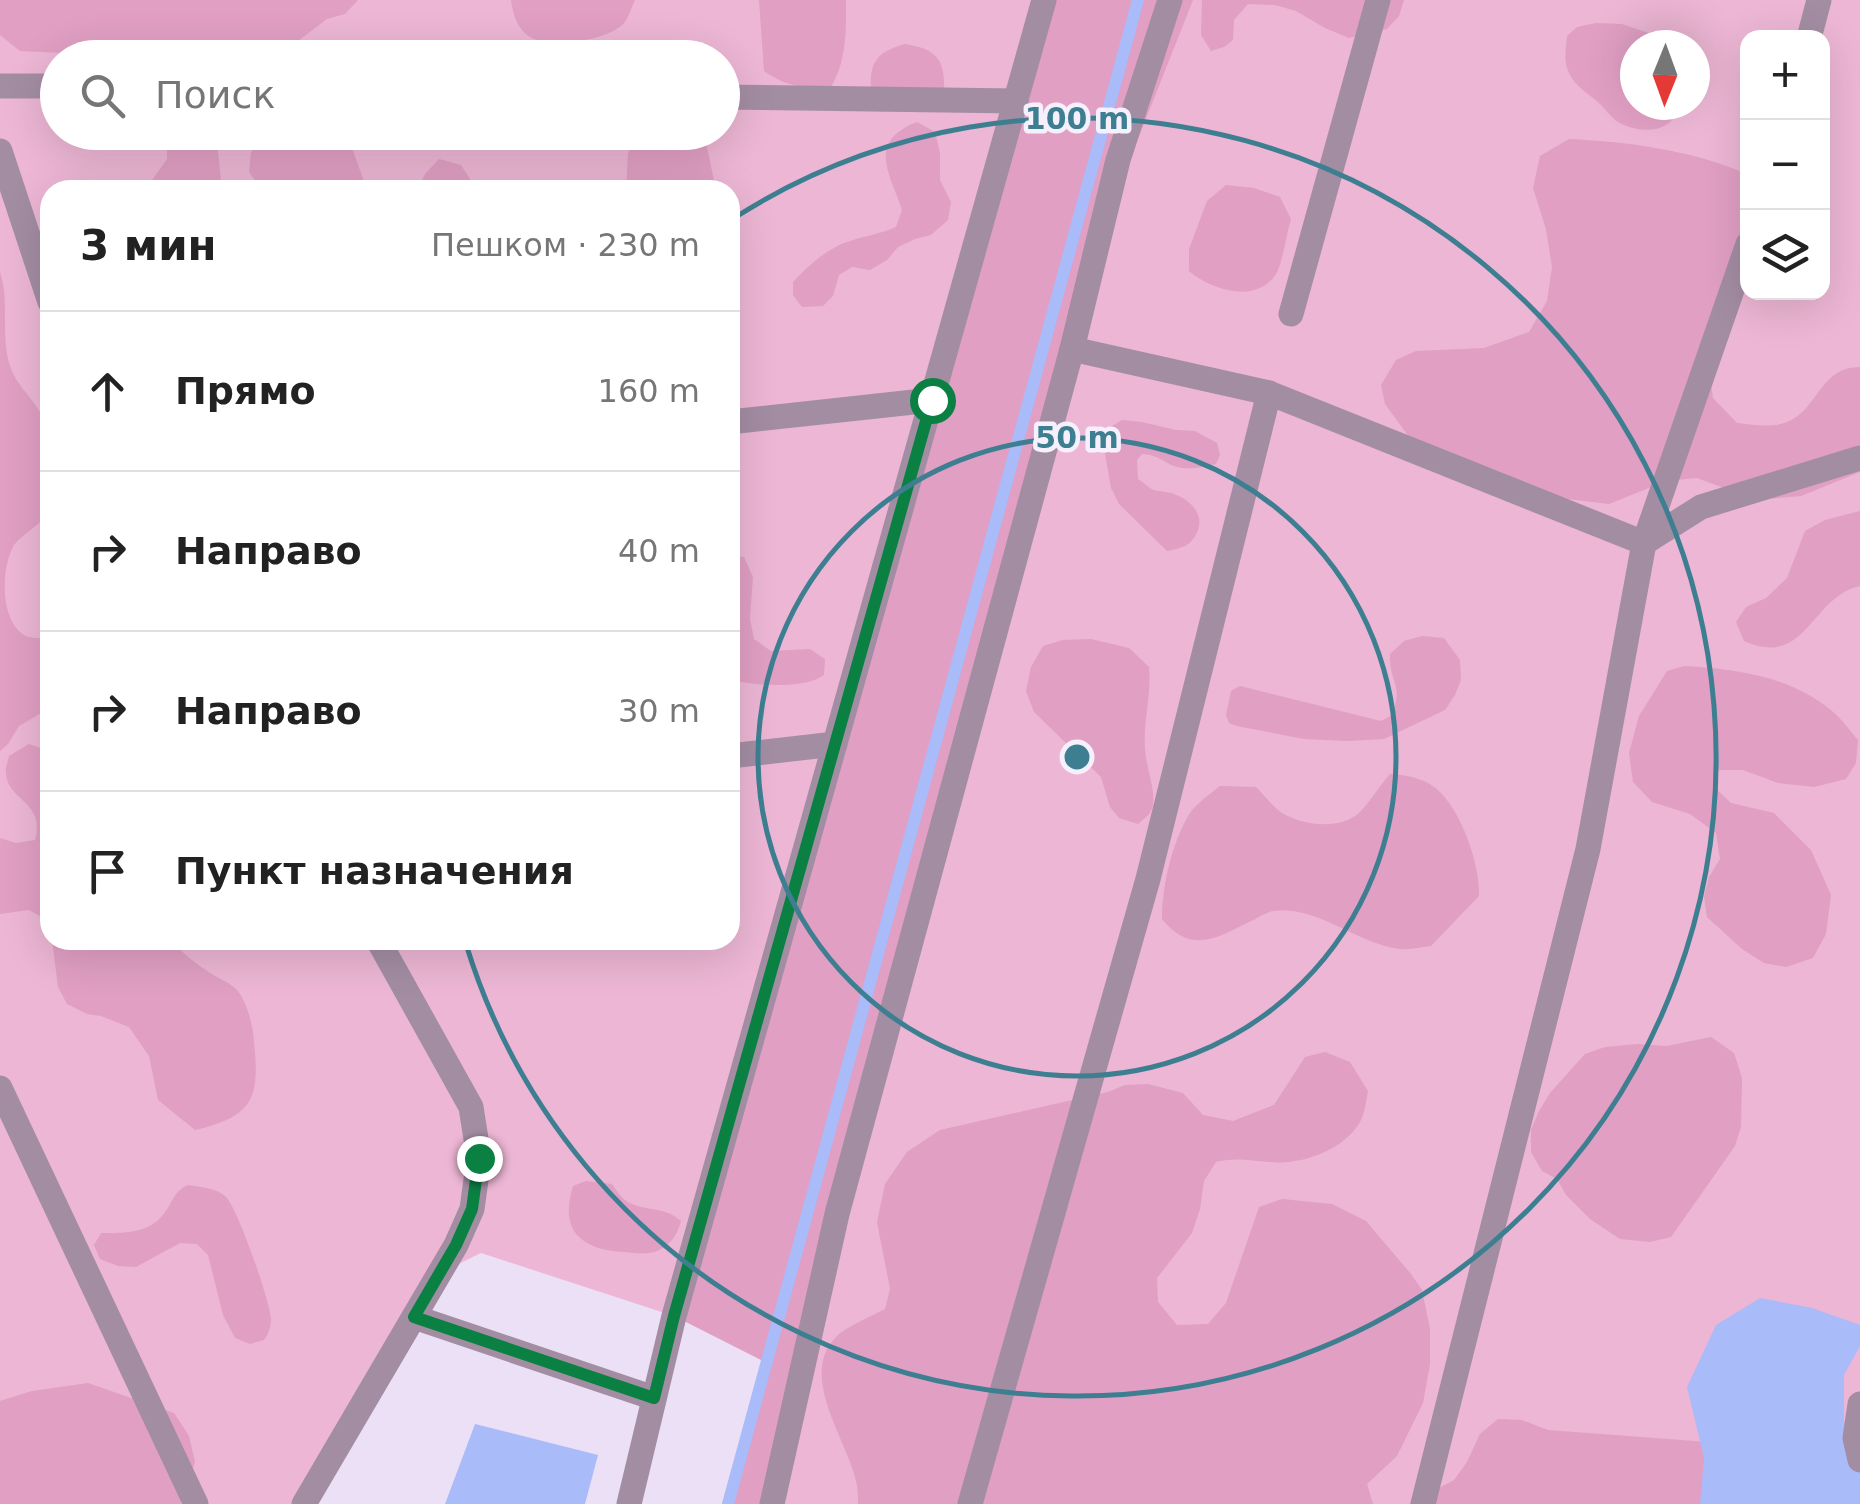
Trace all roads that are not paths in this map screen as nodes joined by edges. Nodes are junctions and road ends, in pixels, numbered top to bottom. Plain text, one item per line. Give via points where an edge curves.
1 (1044, 0) edge
2 (1170, 0) edge
3 (1378, 0) edge
4 (1819, 0) edge
5 (1810, 30) edge
6 (0, 86) edge
7 (40, 86) edge
8 (740, 97) edge
9 (1016, 101) junction
10 (0, 151) edge
11 (1740, 267) edge
12 (40, 272) edge
13 (1291, 314) dead end
14 (1072, 349) junction
15 (1269, 393) junction
16 (932, 400) junction
17 (740, 421) edge
18 (1860, 458) edge
19 (1644, 543) junction
20 (835, 744) junction
21 (740, 755) edge
22 (384, 950) edge
23 (0, 1088) edge
24 (414, 1317) junction
25 (654, 1398) junction
26 (1860, 1404) edge
27 (1860, 1460) edge
28 (196, 1504) edge
29 (304, 1504) edge
30 (629, 1504) edge
31 (772, 1504) edge
32 (970, 1504) edge
33 (1423, 1504) edge

1 - 9 lane
2 - 14 lane via 1118,160
3 - 13 lane
4 - 5 lane
6 - 7 lane
8 - 9 lane
9 - 16 lane
10 - 12 lane
11 - 19 lane
14 - 15 lane
14 - 31 lane via 837,1214
15 - 19 lane
15 - 32 lane via 1148,878
16 - 17 lane
16 - 20 lane
18 - 19 lane via 1702,507
19 - 33 lane via 1588,849
20 - 21 lane
20 - 25 lane
22 - 24 lane via 471,1107 479,1158 472,1209
23 - 28 lane
24 - 25 lane
24 - 29 lane
25 - 30 lane
26 - 27 lane

